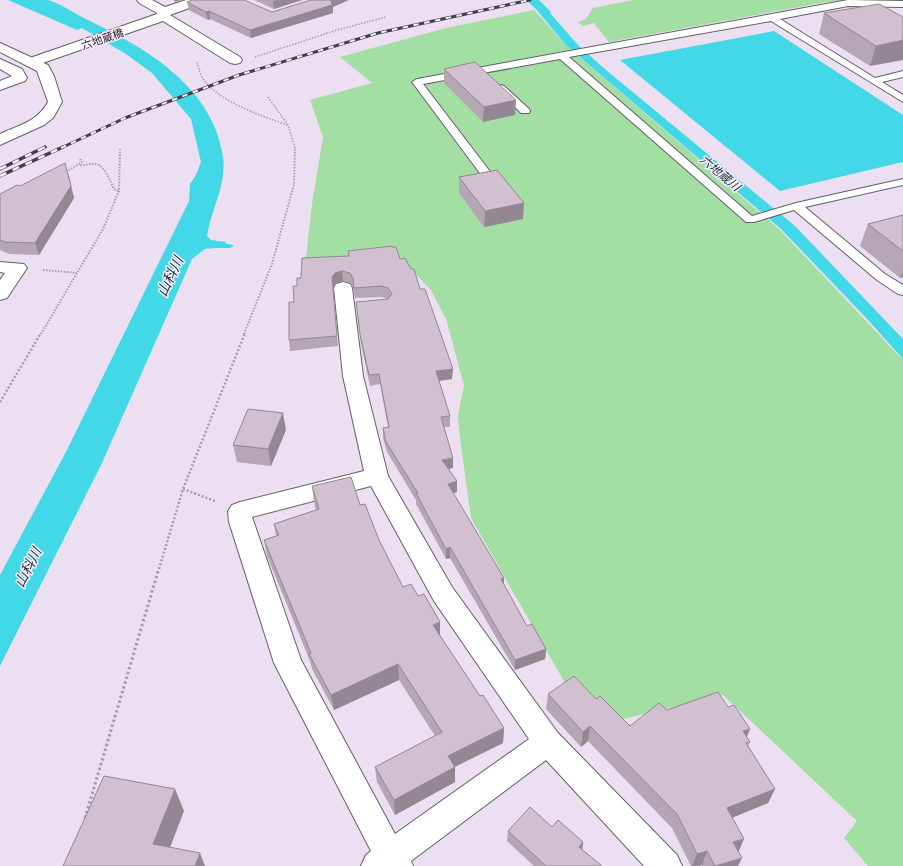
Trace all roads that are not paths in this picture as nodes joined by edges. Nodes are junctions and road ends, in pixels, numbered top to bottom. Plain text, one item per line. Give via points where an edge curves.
1 (143, 0) edge
2 (200, 0) edge
3 (903, 4) edge
4 (160, 16) junction
5 (772, 18) junction
6 (0, 47) edge
7 (32, 47) dead end
8 (13, 53) junction
9 (562, 56) junction
10 (235, 60) road end
11 (32, 62) junction
12 (0, 63) edge
13 (482, 70) junction
14 (903, 74) edge
15 (874, 81) junction
16 (0, 86) edge
17 (903, 99) edge
18 (525, 110) dead end
19 (0, 140) edge
20 (488, 178) edge
21 (903, 182) edge
22 (796, 206) junction
23 (0, 267) edge
24 (903, 291) edge
25 (0, 294) edge
26 (349, 300) dead end
27 (377, 476) junction
28 (548, 742) junction
29 (388, 863) edge
30 (666, 866) edge

1 - 4 street
2 - 4 street, 六地蔵橋
3 - 5 lane via 848,3
4 - 10 street
4 - 11 street, 六地蔵橋
5 - 9 lane
5 - 15 lane
6 - 8 street
7 - 8 street
8 - 11 street
9 - 13 lane
9 - 22 lane via 750,220
11 - 19 street via 43,68 55,102 48,115 39,122
12 - 16 street via 17,72 20,78
13 - 18 lane
13 - 20 lane via 417,82
14 - 15 lane
15 - 17 lane
21 - 22 lane
22 - 24 lane via 881,277
23 - 25 street via 18,268
26 - 27 street via 353,376
27 - 28 street via 443,594
27 - 29 street via 240,510 241,522 288,663
28 - 29 street
28 - 30 street

